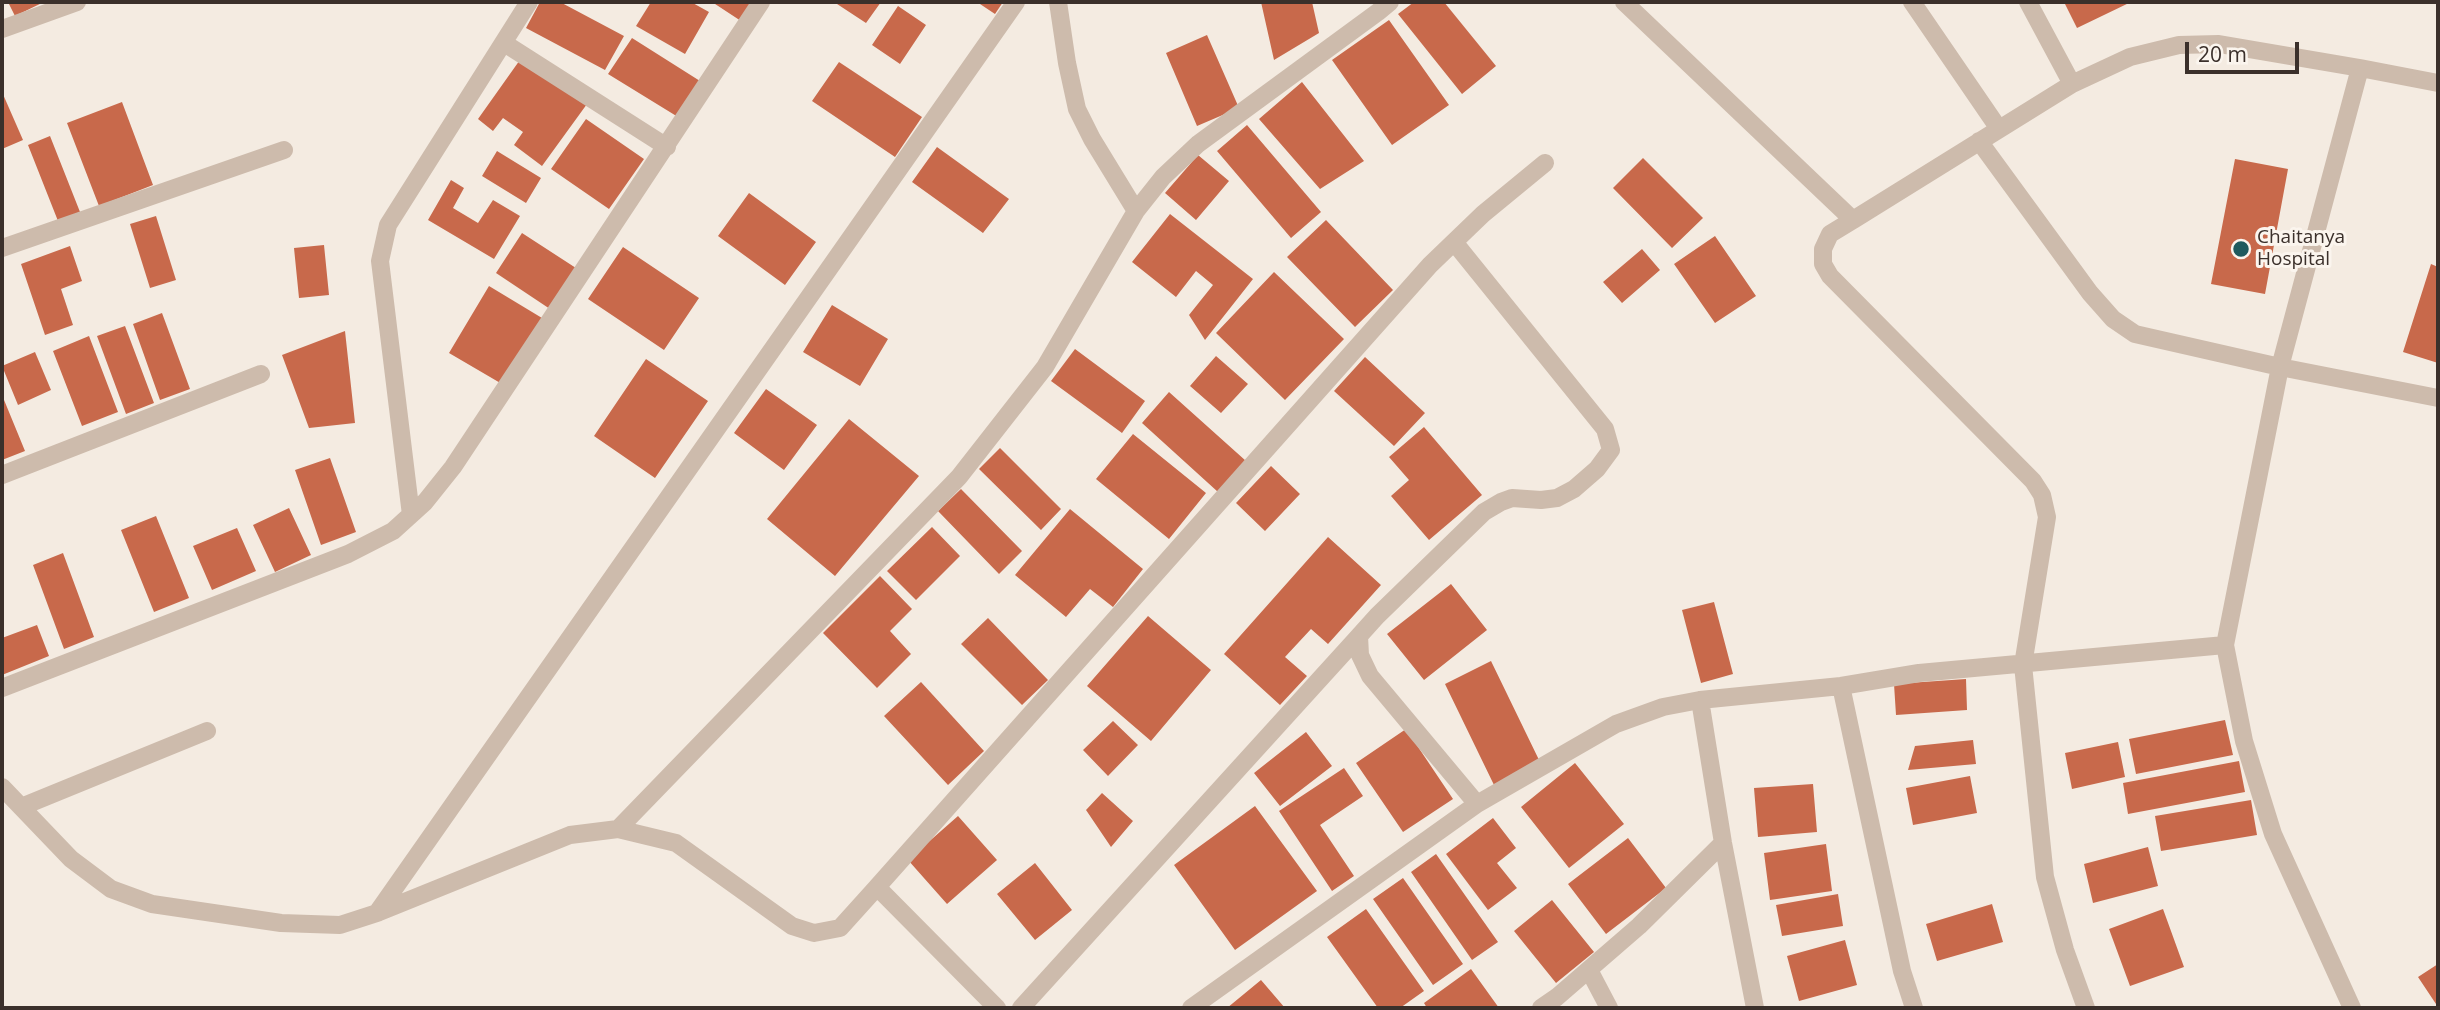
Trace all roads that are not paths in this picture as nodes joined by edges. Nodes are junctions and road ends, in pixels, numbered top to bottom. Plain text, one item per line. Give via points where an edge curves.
1 (77, 2) edge
2 (529, 2) edge
3 (761, 2) edge
4 (1016, 2) edge
5 (1058, 2) edge
6 (1390, 2) edge
7 (1624, 2) edge
8 (1912, 2) edge
9 (2028, 2) edge
10 (2, 29) edge
11 (504, 43) junction
12 (2360, 68) junction
13 (2438, 83) edge
14 (2072, 84) junction
15 (1999, 129) junction
16 (1979, 141) junction
17 (667, 146) junction
18 (285, 150) dead end
19 (1545, 163) dead end
20 (1136, 211) junction
21 (1853, 220) junction
22 (1454, 242) junction
23 (2, 248) edge
24 (2280, 367) junction
25 (261, 374) dead end
26 (2438, 398) edge
27 (2, 475) edge
28 (411, 515) junction
29 (1359, 636) junction
30 (2225, 645) junction
31 (2023, 665) junction
32 (1841, 686) junction
33 (2, 688) edge
34 (1700, 700) junction
35 (207, 731) dead end
36 (2, 787) edge
37 (1477, 804) junction
38 (21, 807) junction
39 (618, 829) junction
40 (1723, 843) junction
41 (877, 887) junction
42 (377, 913) junction
43 (1588, 970) junction
44 (997, 1008) edge
45 (1021, 1008) edge
46 (1191, 1008) edge
47 (1541, 1008) edge
48 (1609, 1008) edge
49 (1755, 1008) edge
50 (1914, 1008) edge
51 (2086, 1008) edge
52 (2351, 1008) edge

1 - 10 street
2 - 11 street
3 - 17 street
4 - 42 street
5 - 20 street via 1077,109
6 - 20 street via 1198,144
7 - 21 street
8 - 15 street
9 - 14 street
11 - 17 street
11 - 28 street via 388,225 380,261
12 - 13 street
12 - 14 street via 2219,44 2179,45 2130,57
12 - 24 street
14 - 15 street
15 - 16 street
16 - 21 street
16 - 24 street via 2113,319 2135,334
17 - 28 street via 453,467
18 - 23 street
19 - 22 street
20 - 39 street via 1045,368 967,468
21 - 31 street via 1830,234 1823,249 1823,264 1830,276 2034,481 2042,495 2047,517
22 - 29 street via 1605,429 1611,450 1597,469 1557,498 1512,498 1484,512
22 - 41 street
24 - 26 street
24 - 30 street
25 - 27 street
28 - 33 street via 393,531 348,554
29 - 37 street via 1360,655 1370,676
29 - 45 street
30 - 31 street
30 - 52 street via 2244,741 2273,834
31 - 32 street via 1919,673
31 - 51 street via 2045,877
32 - 34 street
32 - 50 street via 1902,971
34 - 37 street via 1616,724
34 - 40 street
35 - 38 street
36 - 38 street
37 - 46 street
38 - 42 street via 71,859 111,889 152,904 281,923 341,925
39 - 41 street via 676,843 792,926 814,933 841,928
39 - 42 street via 570,835
40 - 43 street
40 - 49 street
41 - 44 street
43 - 47 street
43 - 48 street

